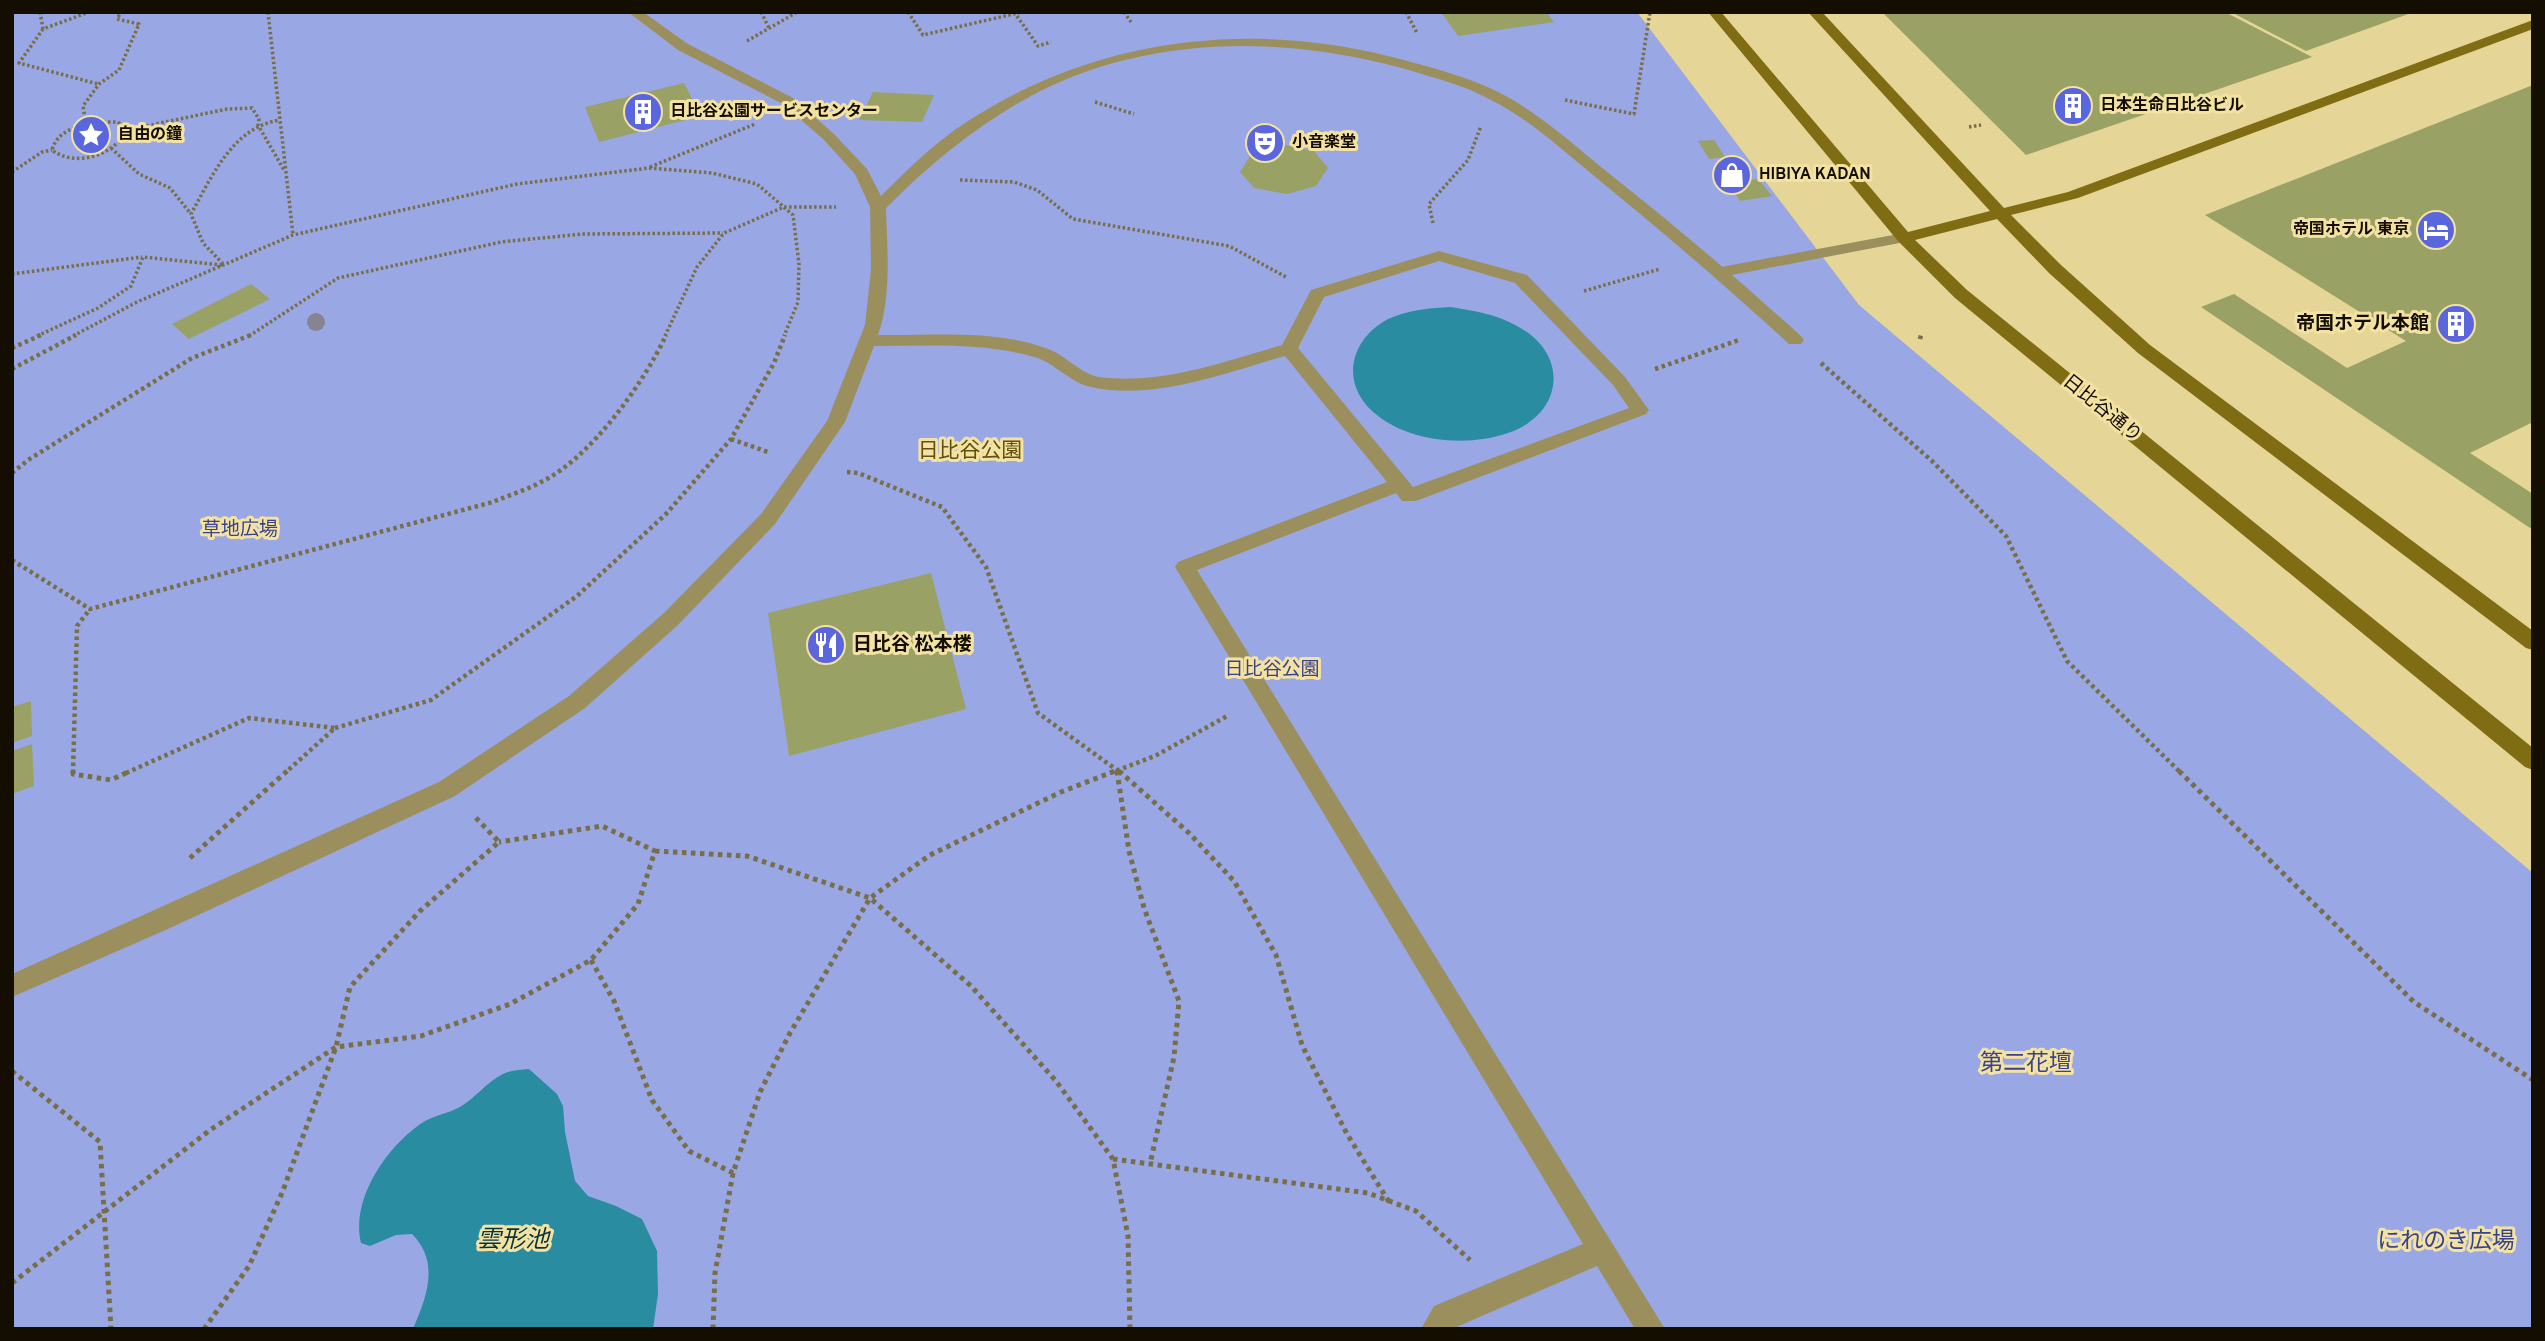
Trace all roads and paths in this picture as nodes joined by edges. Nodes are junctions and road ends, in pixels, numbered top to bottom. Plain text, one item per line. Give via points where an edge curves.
1 (40, 12) edge
2 (89, 12) edge
3 (121, 12) edge
4 (268, 12) edge
5 (634, 12) edge
6 (761, 12) edge
7 (797, 12) edge
8 (908, 12) edge
9 (1022, 12) edge
10 (1124, 12) edge
11 (1650, 12) edge
12 (1714, 12) edge
13 (1814, 12) edge
14 (1015, 13) edge
15 (2533, 23) edge
16 (1120, 24) dead end
17 (769, 28) junction
18 (43, 29) junction
19 (1061, 40) dead end
20 (713, 61) junction
21 (99, 84) junction
22 (1493, 96) junction
23 (795, 107) junction
24 (1520, 112) junction
25 (280, 120) junction
26 (86, 124) junction
27 (258, 125) junction
28 (127, 130) junction
29 (111, 148) junction
30 (52, 150) junction
31 (649, 168) junction
32 (12, 172) edge
33 (286, 174) junction
34 (907, 178) junction
35 (784, 207) junction
36 (878, 207) junction
37 (191, 214) junction
38 (2001, 214) junction
39 (724, 233) junction
40 (293, 235) junction
41 (1904, 238) junction
42 (1439, 256) junction
43 (143, 257) junction
44 (1703, 257) junction
45 (223, 265) junction
46 (1721, 272) junction
47 (12, 274) edge
48 (1317, 294) junction
49 (1543, 303) junction
50 (1780, 326) junction
51 (867, 340) junction
52 (1795, 340) joint
53 (12, 348) edge
54 (1289, 349) junction
55 (12, 369) edge
56 (1619, 381) junction
57 (806, 465) junction
58 (12, 473) edge
59 (1399, 484) junction
60 (12, 560) edge
61 (90, 609) junction
62 (2533, 642) edge
63 (1263, 697) junction
64 (335, 728) junction
65 (2533, 761) edge
66 (1117, 770) junction
67 (447, 789) junction
68 (499, 842) junction
69 (655, 851) junction
70 (184, 864) dead end
71 (870, 898) junction
72 (591, 960) junction
73 (12, 986) edge
74 (337, 1047) junction
75 (12, 1072) edge
76 (2533, 1080) edge
77 (1113, 1159) junction
78 (1150, 1164) junction
79 (733, 1173) junction
80 (1389, 1202) junction
81 (104, 1210) junction
82 (1602, 1250) junction
83 (12, 1283) edge
84 (1505, 1291) junction
85 (111, 1329) edge
86 (204, 1329) edge
87 (713, 1329) edge
88 (1130, 1329) edge
89 (1435, 1329) edge
90 (1651, 1329) edge

1 - 18 path
2 - 18 path
3 - 21 path via 117,19 139,24 119,70
4 - 25 path
5 - 20 street via 683,47
6 - 17 path
7 - 17 path
8 - 14 path via 923,35
9 - 14 path
10 - 16 path via 1132,21
11 - 24 path via 1634,114 1569,99
12 - 41 main road, 日比谷通り
13 - 38 main road
14 - 19 path via 1038,46
15 - 38 main road via 2073,195
17 - 20 path
18 - 21 path via 19,63
20 - 23 street
21 - 26 path via 83,106
22 - 24 street
22 - 34 street via 1376,55 1317,44 1197,43 1144,51 1076,71 1022,96 971,125
22 - 42 path via 1468,160 1429,204
23 - 31 path
23 - 36 street via 862,172
24 - 44 street
25 - 27 path
25 - 33 path
26 - 28 path via 118,122
26 - 30 path via 56,139
27 - 28 path via 252,108
27 - 33 path
27 - 37 path via 244,135 214,174
28 - 29 path
29 - 30 path via 74,158 55,155
29 - 37 path via 139,174 170,188
30 - 32 path
31 - 35 path via 712,173 757,184
31 - 40 path via 517,184
33 - 40 path
34 - 36 street
34 - 48 path via 1014,182 1037,190 1073,219 1229,246
35 - 36 path
35 - 39 path
35 - 64 path via 793,215 798,302 774,363 723,449 666,514 566,604 432,700
36 - 51 street via 879,269
37 - 45 path via 203,243
38 - 41 main road
38 - 62 main road via 2144,349
39 - 58 path via 582,234 502,242 338,278 246,338 192,358
39 - 61 path via 696,267 657,354 630,396 568,464 544,481 493,502
40 - 45 path
41 - 46 street
41 - 65 main road, 日比谷通り via 1961,294
42 - 48 street
42 - 49 street via 1521,279
43 - 45 path
43 - 47 path
43 - 53 path via 131,286 98,308
44 - 46 street
44 - 49 path
45 - 55 path via 137,302
46 - 50 street
48 - 54 street
49 - 56 street
50 - 52 street
50 - 56 path
51 - 54 street via 994,342 1042,353 1091,382 1143,385
51 - 57 street via 836,422
52 - 76 path via 1932,461 2006,536 2067,662 2414,1002
54 - 59 street
56 - 59 street via 1640,410 1409,496
57 - 66 path via 858,473 942,508 986,567 1038,713
57 - 67 street via 768,519 671,619 578,702
59 - 63 street via 1185,566
60 - 61 path
61 - 64 path via 77,625 73,774 111,780 249,718
63 - 66 path via 1155,756
63 - 82 street
64 - 70 path
66 - 71 path via 1060,792 930,855
66 - 78 path via 1129,851 1144,908 1180,1002 1174,1057
66 - 80 path via 1189,833 1234,881 1276,955 1302,1045
67 - 68 path
67 - 73 street
68 - 69 path via 602,826
68 - 74 path via 420,911 350,988
69 - 71 path via 747,856
69 - 72 path via 638,904
71 - 77 path via 971,986 1056,1081
71 - 79 path via 760,1092
72 - 74 path via 510,1004 421,1036
72 - 79 path via 614,1001 652,1100 688,1151
74 - 81 path via 210,1130
74 - 86 path via 249,1266
75 - 81 path via 100,1142
77 - 78 path
77 - 88 path via 1128,1236
78 - 80 path via 1368,1193
79 - 87 path via 715,1273
80 - 84 path via 1416,1211
81 - 83 path
81 - 85 path
82 - 84 street
82 - 90 street
84 - 89 street via 1444,1316

